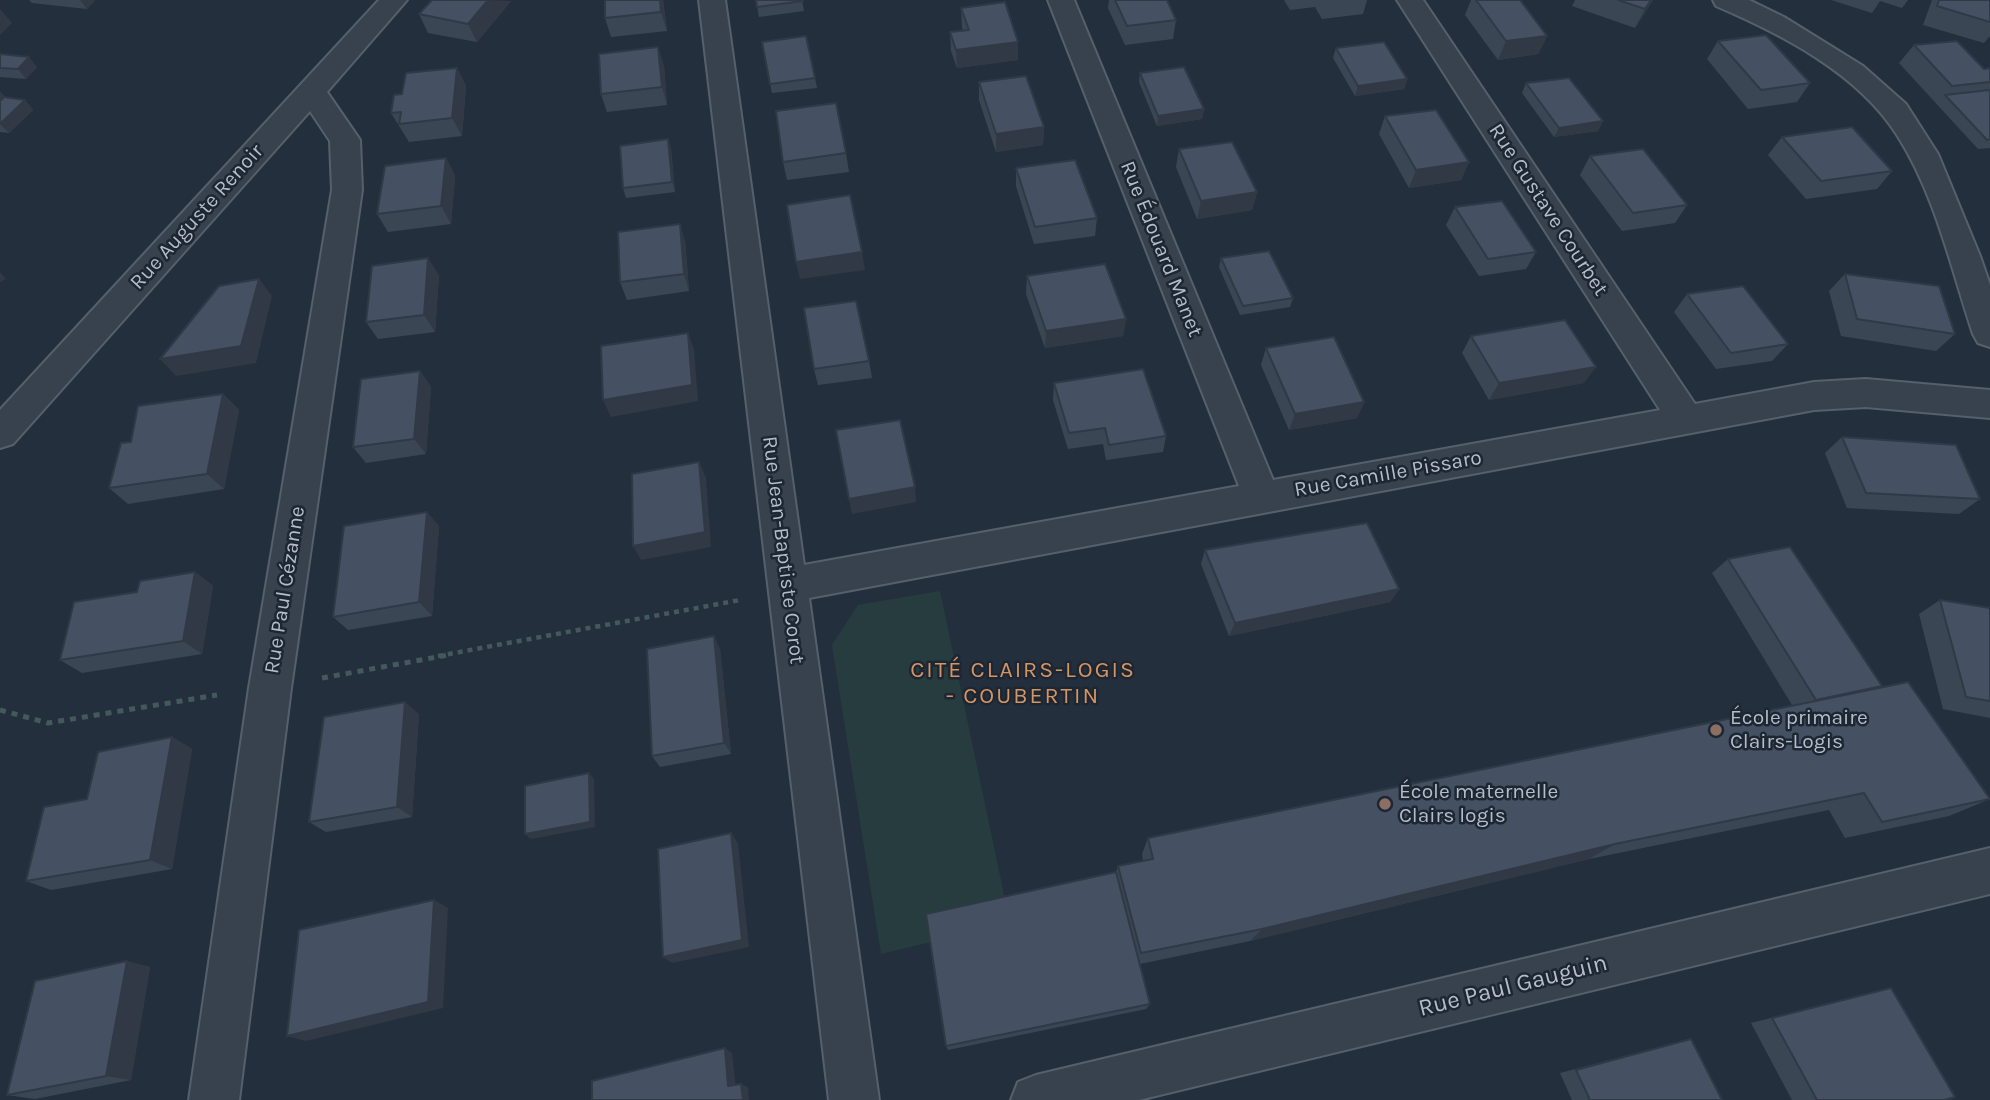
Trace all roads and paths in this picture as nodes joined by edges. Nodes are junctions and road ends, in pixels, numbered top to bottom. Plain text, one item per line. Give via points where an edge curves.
1 (394, 0) edge
2 (712, 0) edge
3 (1061, 0) edge
4 (1410, 0) edge
5 (1726, 0) edge
6 (311, 91) junction
7 (1990, 334) edge
8 (1990, 404) edge
9 (1686, 419) junction
10 (0, 434) edge
11 (1262, 498) junction
12 (788, 585) junction
13 (270, 688) junction
14 (0, 710) edge
15 (1990, 871) edge
16 (214, 1100) edge
17 (854, 1100) edge
18 (1036, 1100) edge

1 - 6 street, Rue Auguste Renoir
2 - 12 street, Rue Jean-Baptiste Corot
3 - 11 street, Rue Édouard Manet
4 - 9 street, Rue Gustave Courbet
5 - 7 street via 1789,29 1836,60 1909,128 1930,167
6 - 10 street, Rue Auguste Renoir
6 - 13 street, Rue Paul Cézanne via 345,140 347,190
8 - 9 street, Rue Camille Pissaro via 1866,393 1814,396
9 - 11 street, Rue Camille Pissaro
11 - 12 street, Rue Camille Pissaro
12 - 13 path via 741,600
12 - 17 street, Rue Jean-Baptiste Corot
13 - 14 path via 48,723
13 - 16 street, Rue Paul Cézanne
15 - 18 street, Rue Paul Gauguin

